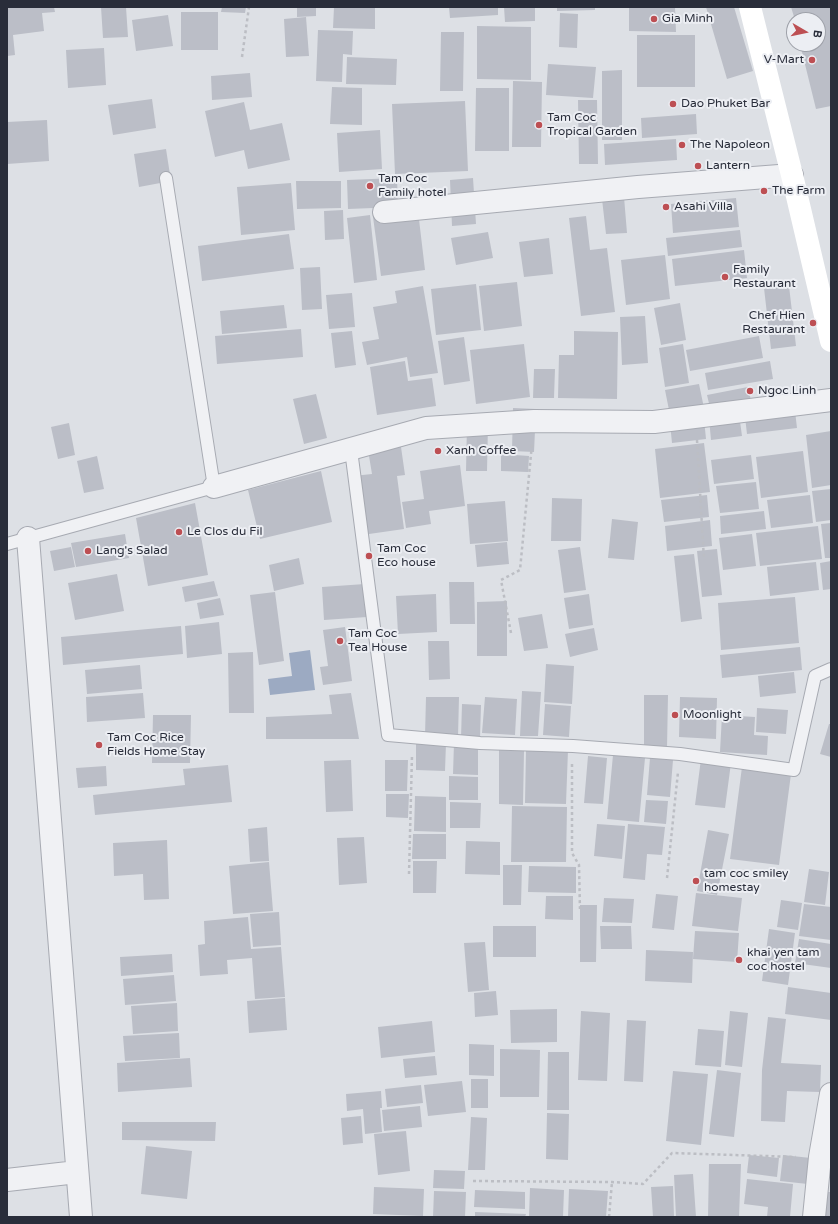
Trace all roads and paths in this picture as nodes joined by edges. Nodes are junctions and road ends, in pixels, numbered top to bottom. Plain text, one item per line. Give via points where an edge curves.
1 (249, 7) edge
2 (750, 7) edge
3 (242, 56) dead end
4 (792, 175) junction
5 (166, 178) dead end
6 (384, 212) dead end
7 (831, 341) edge
8 (831, 400) edge
9 (696, 417) junction
10 (534, 422) junction
11 (351, 450) junction
12 (214, 487) junction
13 (28, 538) junction
14 (7, 544) edge
15 (704, 560) dead end
16 (511, 633) dead end
17 (831, 669) edge
18 (573, 746) junction
19 (412, 749) dead end
20 (680, 754) junction
21 (409, 874) dead end
22 (667, 878) dead end
23 (580, 911) dead end
24 (831, 1094) edge
25 (820, 1158) junction
26 (77, 1172) junction
27 (7, 1180) edge
28 (473, 1181) dead end
29 (612, 1182) junction
30 (81, 1217) edge
31 (609, 1217) edge
32 (814, 1217) edge

1 - 3 path
2 - 4 main road
4 - 6 street
4 - 7 main road
5 - 12 lane
8 - 9 street
9 - 10 street via 654,422
9 - 15 path
10 - 11 street via 426,428
10 - 16 path via 520,570 501,580
11 - 12 street
11 - 18 lane via 388,735 480,743
12 - 13 lane
13 - 14 lane
13 - 26 street
17 - 20 lane via 815,676 794,770
18 - 20 lane
18 - 23 path via 572,853 579,865
19 - 21 path
20 - 22 path
24 - 25 street
25 - 29 path via 672,1153 643,1184
25 - 32 street
26 - 27 street
26 - 30 street
28 - 29 path
29 - 31 path

